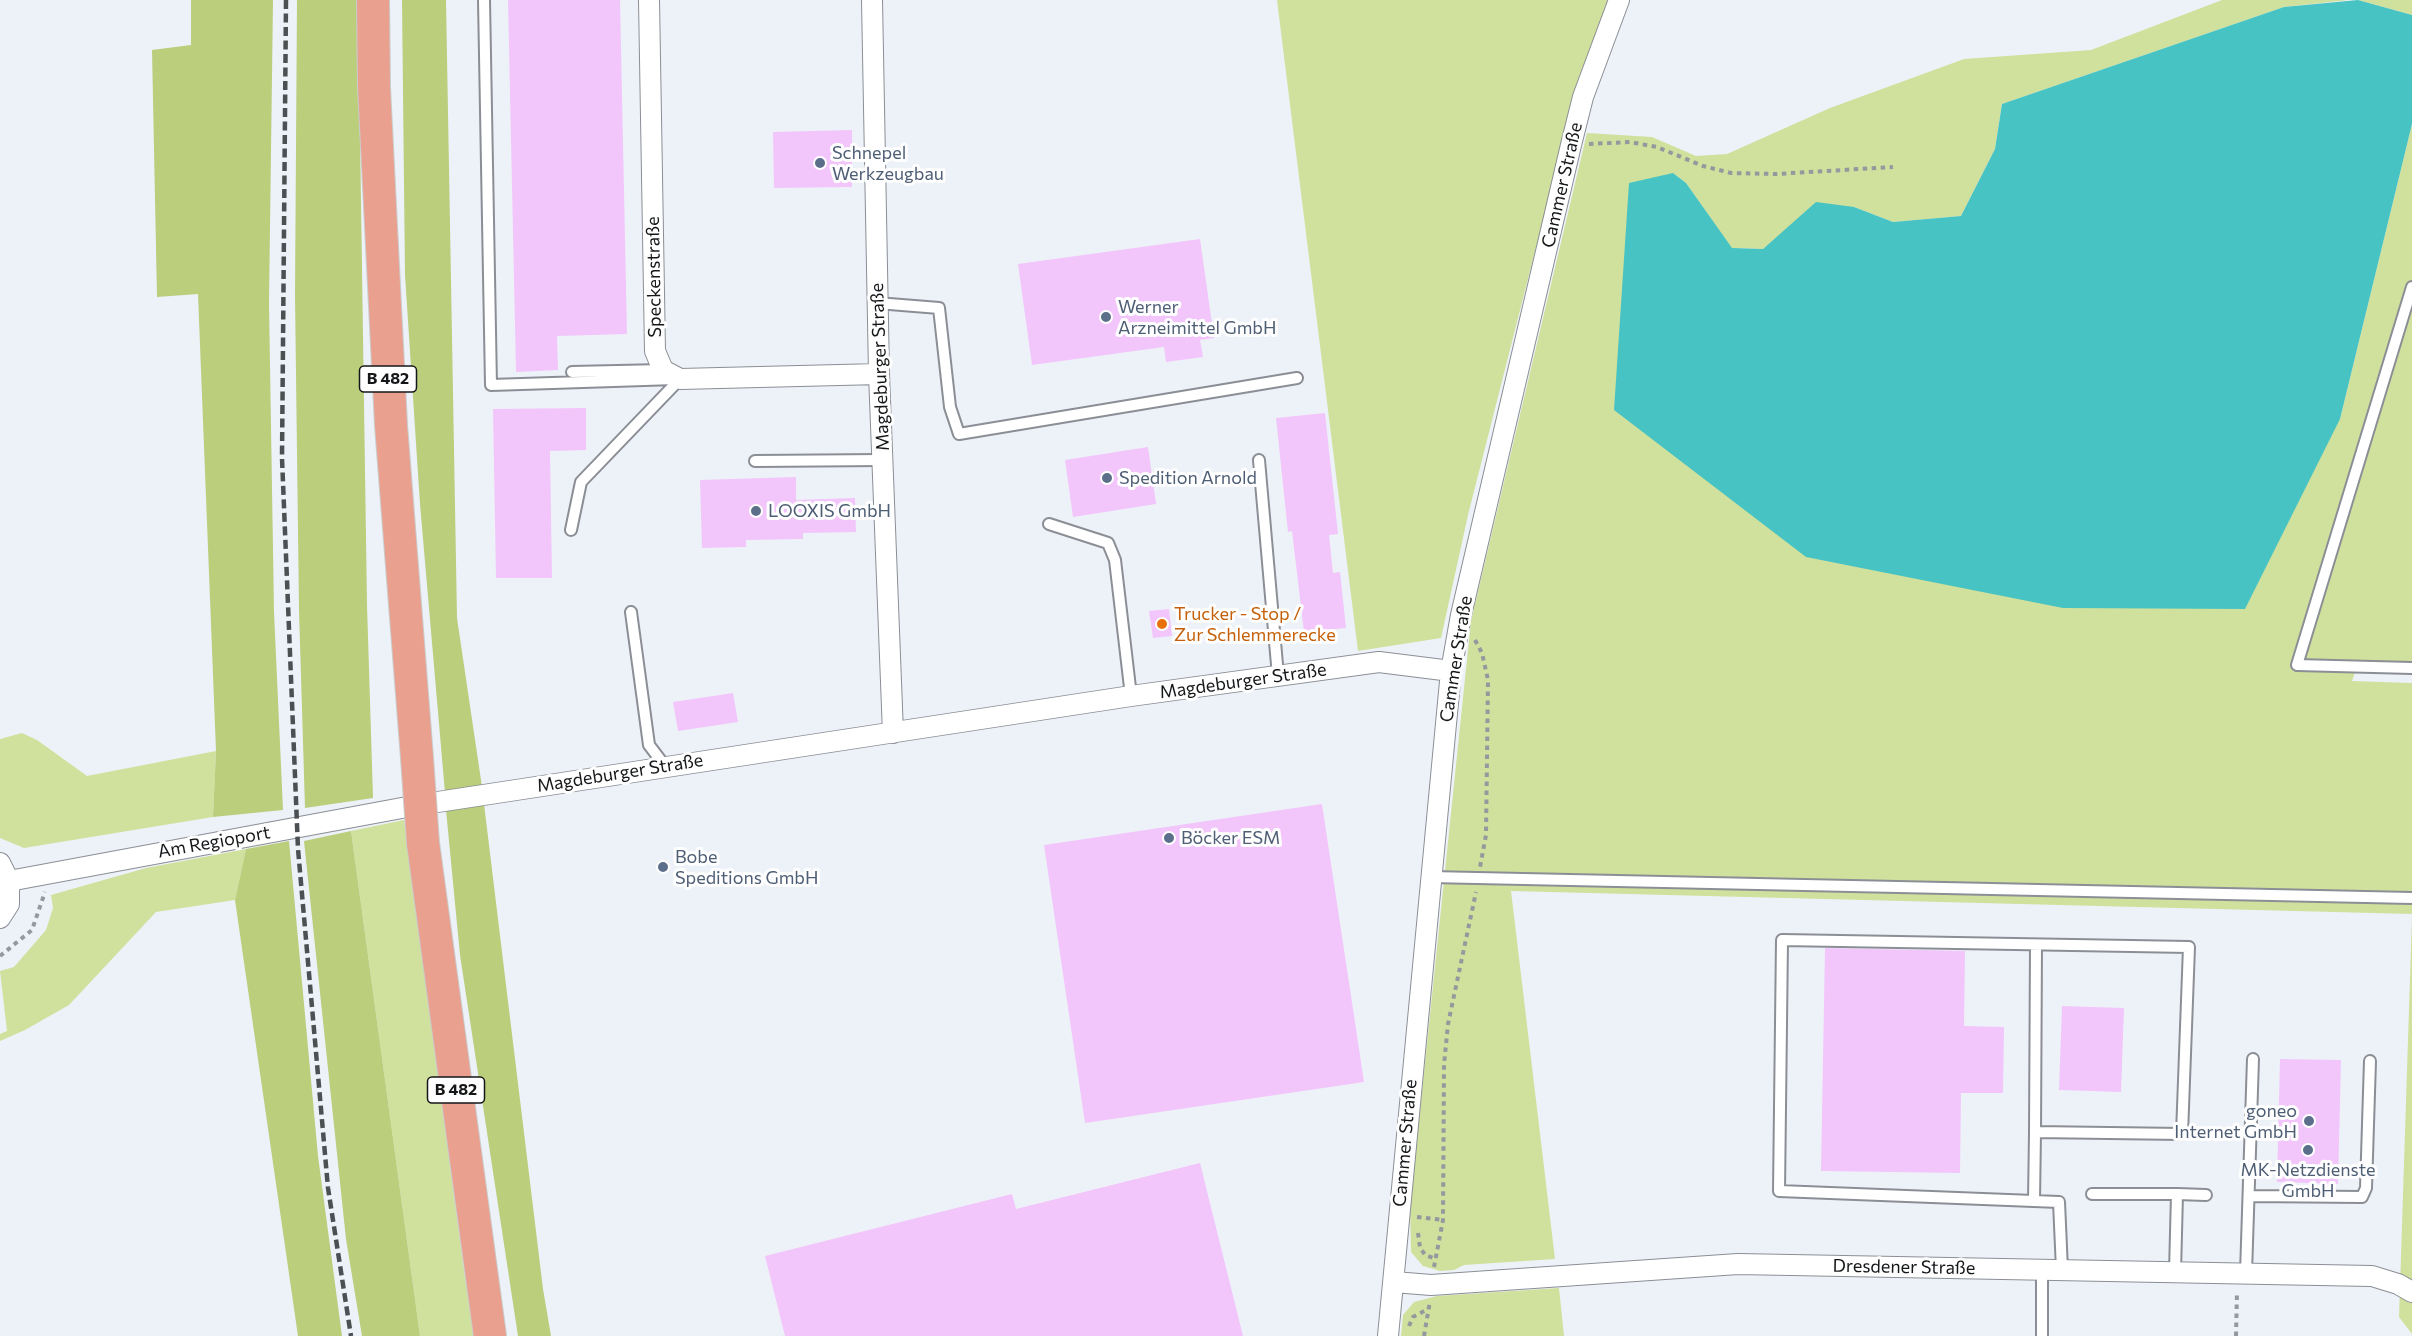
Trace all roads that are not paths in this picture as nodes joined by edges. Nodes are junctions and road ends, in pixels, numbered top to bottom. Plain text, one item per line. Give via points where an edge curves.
1 (373, 0) edge
2 (484, 0) edge
3 (649, 0) edge
4 (872, 0) edge
5 (1618, 0) edge
6 (2412, 287) edge
7 (878, 303) junction
8 (572, 372) dead end
9 (671, 375) junction
10 (879, 375) junction
11 (1297, 378) dead end
12 (882, 460) junction
13 (1259, 460) dead end
14 (755, 461) dead end
15 (1049, 524) dead end
16 (571, 530) dead end
17 (631, 612) dead end
18 (2412, 668) edge
19 (1451, 671) junction
20 (1278, 676) junction
21 (1131, 696) junction
22 (893, 733) junction
23 (665, 766) junction
24 (418, 805) joint
25 (0, 863) edge
26 (1430, 877) junction
27 (9, 881) junction
28 (2412, 898) edge
29 (0, 918) edge
30 (2036, 945) junction
31 (2253, 1059) dead end
32 (2370, 1060) dead end
33 (2035, 1132) junction
34 (2092, 1194) dead end
35 (2177, 1194) junction
36 (2206, 1195) dead end
37 (2249, 1196) junction
38 (2034, 1201) junction
39 (2042, 1270) junction
40 (2062, 1270) junction
41 (2175, 1272) junction
42 (2242, 1273) junction
43 (1394, 1282) junction
44 (2412, 1292) edge
45 (1398, 1335) edge
46 (490, 1336) edge
47 (2043, 1336) edge

1 - 46 main road, B 482, bridge via 391,425 423,843
2 - 9 lane via 491,385
3 - 9 street, Speckenstraße via 655,351
4 - 7 street, Magdeburger Straße
5 - 19 street, Cammer Straße via 1583,97 1571,145
6 - 18 lane via 2297,665
7 - 10 street, Magdeburger Straße
7 - 11 lane via 939,308 950,407 959,434
8 - 9 lane
9 - 10 street
9 - 16 lane via 581,482
10 - 12 street, Magdeburger Straße
12 - 14 lane
12 - 22 street, Magdeburger Straße
13 - 20 lane
15 - 21 lane via 1108,543 1115,560
17 - 23 lane via 649,745
19 - 20 street, Magdeburger Straße via 1379,662
19 - 26 street, Cammer Straße
20 - 21 street, Magdeburger Straße
21 - 22 street, Magdeburger Straße
22 - 23 street, Magdeburger Straße
23 - 24 street, Magdeburger Straße
24 - 27 street, Am Regioport
25 - 27 street
26 - 28 lane
26 - 43 street, Cammer Straße
27 - 29 street via 9,904
30 - 33 lane
30 - 33 lane via 2189,947 2182,1134
30 - 38 lane via 1782,940 1779,1191
31 - 37 lane
32 - 37 lane via 2366,1188 2362,1197
33 - 38 lane
34 - 35 lane
35 - 36 lane
35 - 41 lane
37 - 42 lane
38 - 40 lane via 2059,1202
39 - 40 street, Dresdener Straße
39 - 43 street, Dresdener Straße via 1738,1264 1431,1285
39 - 47 lane
40 - 41 street, Dresdener Straße
41 - 42 street, Dresdener Straße
42 - 44 street, Dresdener Straße via 2372,1276
43 - 45 street, Cammer Straße

